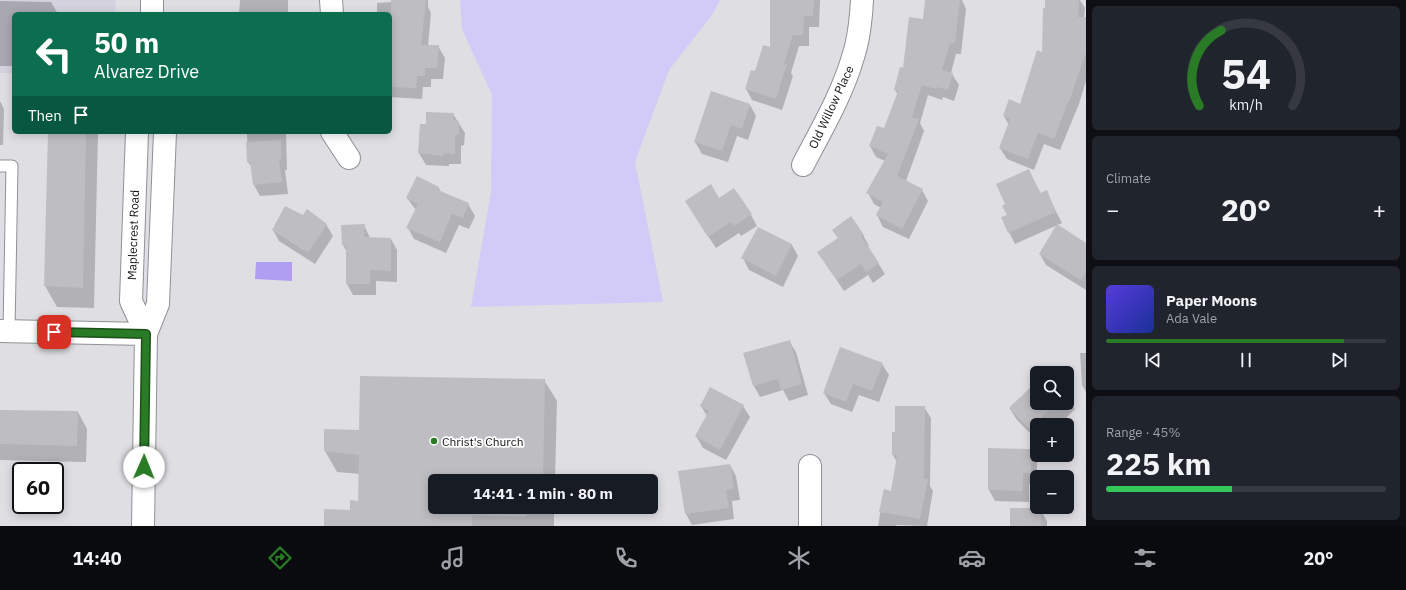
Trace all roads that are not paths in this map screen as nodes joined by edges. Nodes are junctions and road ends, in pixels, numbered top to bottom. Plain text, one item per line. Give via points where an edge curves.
1 (152, 0) edge
2 (331, 0) edge
3 (862, 0) edge
4 (152, 12) edge
5 (332, 12) edge
6 (137, 134) edge
7 (165, 134) edge
8 (333, 134) edge
9 (349, 158) dead end
10 (803, 165) dead end
11 (0, 166) edge
12 (4, 331) edge
13 (146, 334) junction
14 (810, 466) dead end
15 (142, 526) edge
16 (810, 526) edge

1 - 4 main road
2 - 5 main road
3 - 10 main road, Old Willow Place via 854,56 843,85
6 - 13 main road, Maplecrest Road via 131,301
7 - 13 main road, Maplecrest Road via 158,304
8 - 9 main road
11 - 12 lane via 12,166
12 - 13 main road
13 - 15 main road, Maplecrest Road
14 - 16 main road

